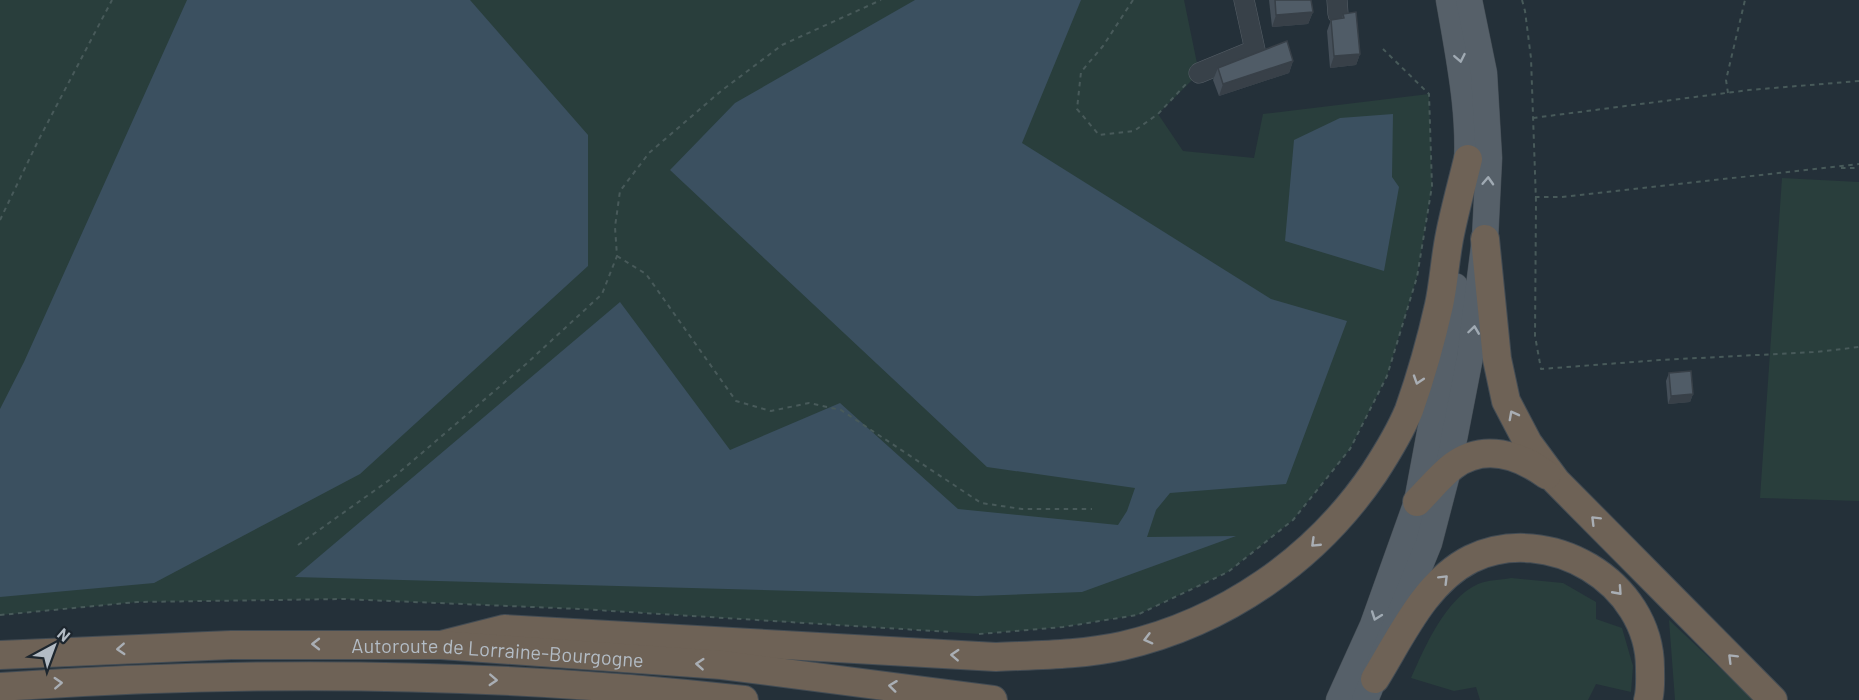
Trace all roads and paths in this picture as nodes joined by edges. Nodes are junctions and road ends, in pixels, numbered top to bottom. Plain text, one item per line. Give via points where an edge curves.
1 (112, 0) edge
2 (881, 0) edge
3 (1133, 0) edge
4 (1244, 0) edge
5 (1480, 0) edge
6 (1522, 0) edge
7 (1745, 0) edge
8 (1453, 2) edge
9 (1383, 49) dead end
10 (1199, 73) joint
11 (1484, 73) junction
12 (1859, 81) edge
13 (1728, 93) junction
14 (1533, 118) junction
15 (1468, 159) junction
16 (1859, 166) edge
17 (1535, 197) junction
18 (0, 220) edge
19 (1485, 239) junction
20 (616, 256) junction
21 (1859, 347) edge
22 (1448, 470) junction
23 (1556, 481) junction
24 (1417, 502) junction
25 (1092, 509) dead end
26 (298, 545) dead end
27 (0, 615) edge
28 (956, 632) dead end
29 (980, 634) dead end
30 (441, 645) junction
31 (0, 656) edge
32 (224, 676) junction
33 (0, 687) edge
34 (1370, 689) edge
35 (983, 698) edge
36 (492, 700) edge
37 (744, 700) edge
38 (1006, 700) edge
39 (1339, 700) edge
40 (1648, 700) edge
41 (1773, 700) edge

1 - 18 path
2 - 20 path via 782,45 721,91 650,153 620,191
3 - 10 path via 1103,46 1080,72 1077,109 1099,135 1134,130 1158,114
4 - 10 lane via 1255,50
5 - 11 main road
6 - 14 path via 1531,58
7 - 13 path via 1726,80
8 - 11 main road
8 -> 15 main road
9 - 29 path via 1429,94 1432,186 1417,278 1387,376 1350,449 1293,520 1228,572 1137,615 1063,627
19 -> 11 main road via 1489,158
12 - 13 path
13 - 14 path
14 - 17 path
15 - 24 main road via 1453,302
15 -> 30 highway via 1429,348 1408,412 1387,453 1314,545 1282,571 1212,614 1164,634 1066,655 996,657 504,629
16 - 17 path
17 - 21 path via 1536,336 1541,369
22 -> 19 main road via 1470,357
23 -> 19 highway via 1528,443 1506,400 1497,359
20 - 25 path via 646,274 736,401 771,411 809,403 841,410 981,502 1022,509
20 - 26 path via 602,294 526,364 395,476
22 - 23 highway via 1476,454 1494,452 1533,465
22 - 24 highway
22 - 34 main road via 1429,543
41 -> 23 highway
24 -> 39 main road via 1373,625
27 - 28 path via 138,602 343,599 592,609
30 -> 31 highway, Autoroute de Lorraine-Bourgogne via 231,645
35 -> 30 highway, Autoroute de Lorraine-Bourgogne via 722,665
33 -> 32 highway, Autoroute de Lorraine-Bourgogne
32 - 36 highway
32 -> 37 highway, Autoroute de Lorraine-Bourgogne via 454,678
34 -> 40 highway via 1419,610 1451,572 1472,559 1520,548 1566,555 1595,569 1619,590 1644,633 1650,659
35 - 38 highway, Autoroute de Lorraine-Bourgogne

